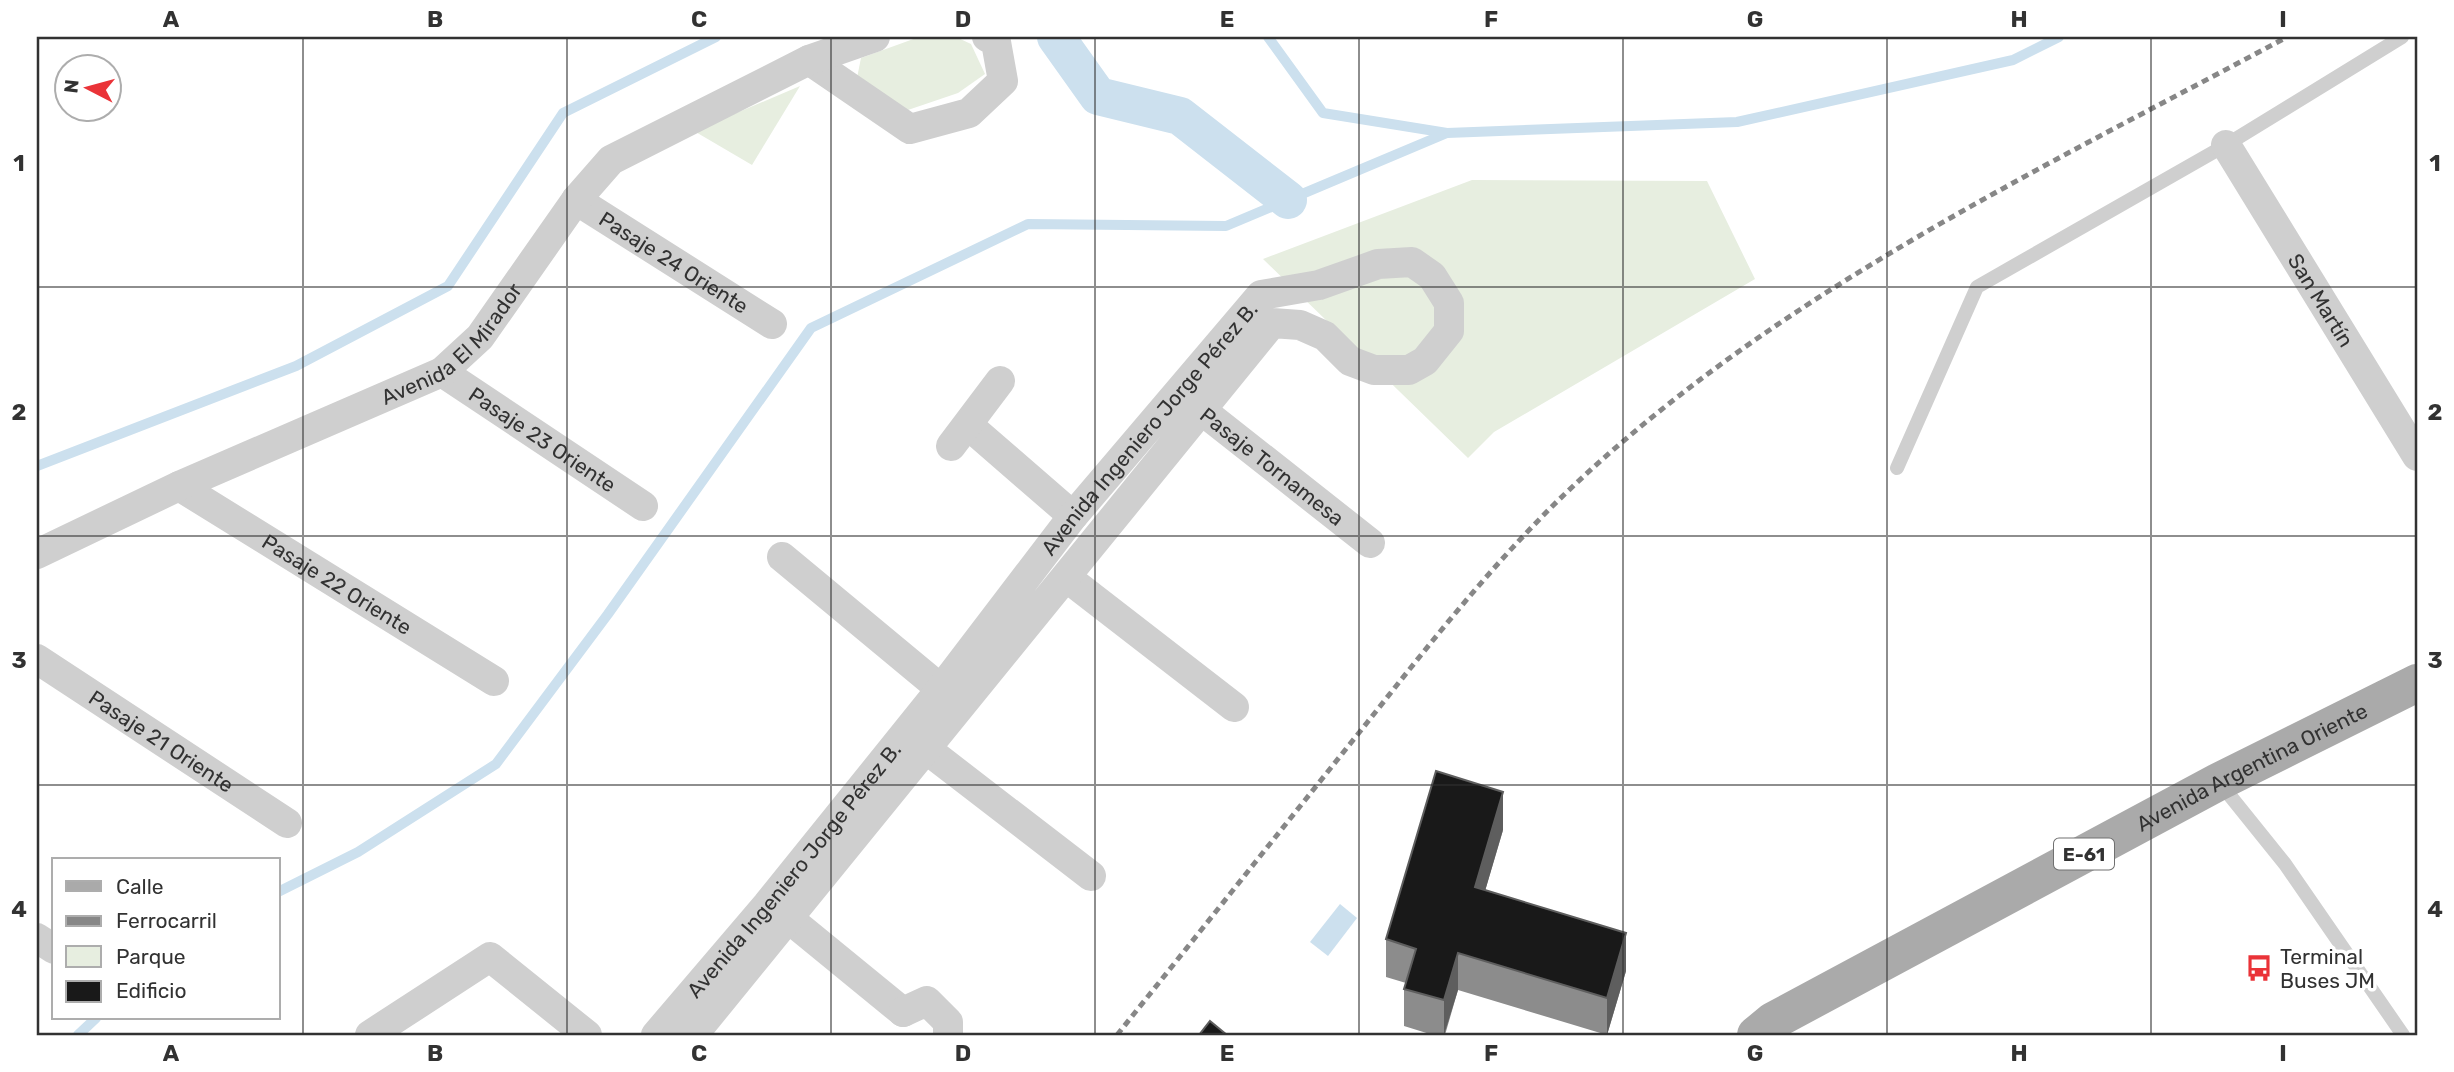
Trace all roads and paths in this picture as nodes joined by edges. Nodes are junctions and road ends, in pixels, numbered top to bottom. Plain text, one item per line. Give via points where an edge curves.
1 (875, 37) edge
2 (987, 37) edge
3 (2402, 37) edge
4 (809, 60) junction
5 (2226, 145) junction
6 (576, 200) junction
7 (772, 324) dead end
8 (442, 372) junction
9 (1000, 381) dead end
10 (1177, 390) junction
11 (1201, 410) junction
12 (2417, 456) edge
13 (1897, 468) dead end
14 (179, 486) junction
15 (643, 506) dead end
16 (1073, 516) junction
17 (1370, 543) dead end
18 (37, 554) edge
19 (782, 557) dead end
20 (1066, 577) junction
21 (37, 659) edge
22 (494, 681) dead end
23 (2417, 683) edge
24 (941, 689) junction
25 (1234, 707) dead end
26 (926, 749) junction
27 (2218, 782) junction
28 (287, 823) dead end
29 (1091, 876) dead end
30 (788, 918) junction
31 (37, 938) edge
32 (52, 948) edge
33 (903, 1024) edge
34 (370, 1035) edge
35 (587, 1035) edge
36 (656, 1035) edge
37 (693, 1035) edge
38 (948, 1035) edge
39 (1756, 1035) edge
40 (2403, 1035) edge

1 - 4 street, Avenida El Mirador
2 - 4 street via 996,41 1003,81 969,113 910,129
3 - 5 lane
4 - 6 street, Avenida El Mirador via 611,160
5 - 12 street, San Martín
5 - 13 lane via 1977,287
6 - 7 street, Pasaje 24 Oriente
6 - 8 street, Avenida El Mirador via 480,337
8 - 14 street, Avenida El Mirador
8 - 15 street, Pasaje 23 Oriente
9 - 16 street via 960,436
10 - 11 street, Pasaje Tornamesa
10 - 11 street, Avenida Ingeniero Jorge Pérez B. via 1261,295 1319,285 1378,264 1412,262 1433,276 1449,303 1449,331 1425,361 1409,370 1374,370 1350,361 1325,336 1300,325 1272,323
10 - 16 street, Avenida Ingeniero Jorge Pérez B.
11 - 17 street, Pasaje Tornamesa
11 - 20 street, Avenida Ingeniero Jorge Pérez B.
14 - 18 street, Avenida El Mirador
14 - 22 street, Pasaje 22 Oriente
16 - 24 street, Avenida Ingeniero Jorge Pérez B.
19 - 24 street
20 - 25 street
20 - 26 street, Avenida Ingeniero Jorge Pérez B.
21 - 28 street, Pasaje 21 Oriente
23 - 27 main road, Avenida Argentina Oriente / E-61
24 - 26 street
24 - 36 street, Avenida Ingeniero Jorge Pérez B.
26 - 29 street
26 - 30 street, Avenida Ingeniero Jorge Pérez B.
27 - 39 main road, Avenida Argentina Oriente / E-61 via 1773,1021
27 - 40 lane via 2285,864
30 - 33 street
30 - 37 street, Avenida Ingeniero Jorge Pérez B.
31 - 32 street
33 - 38 street via 927,1001 948,1022
34 - 35 street via 490,957

